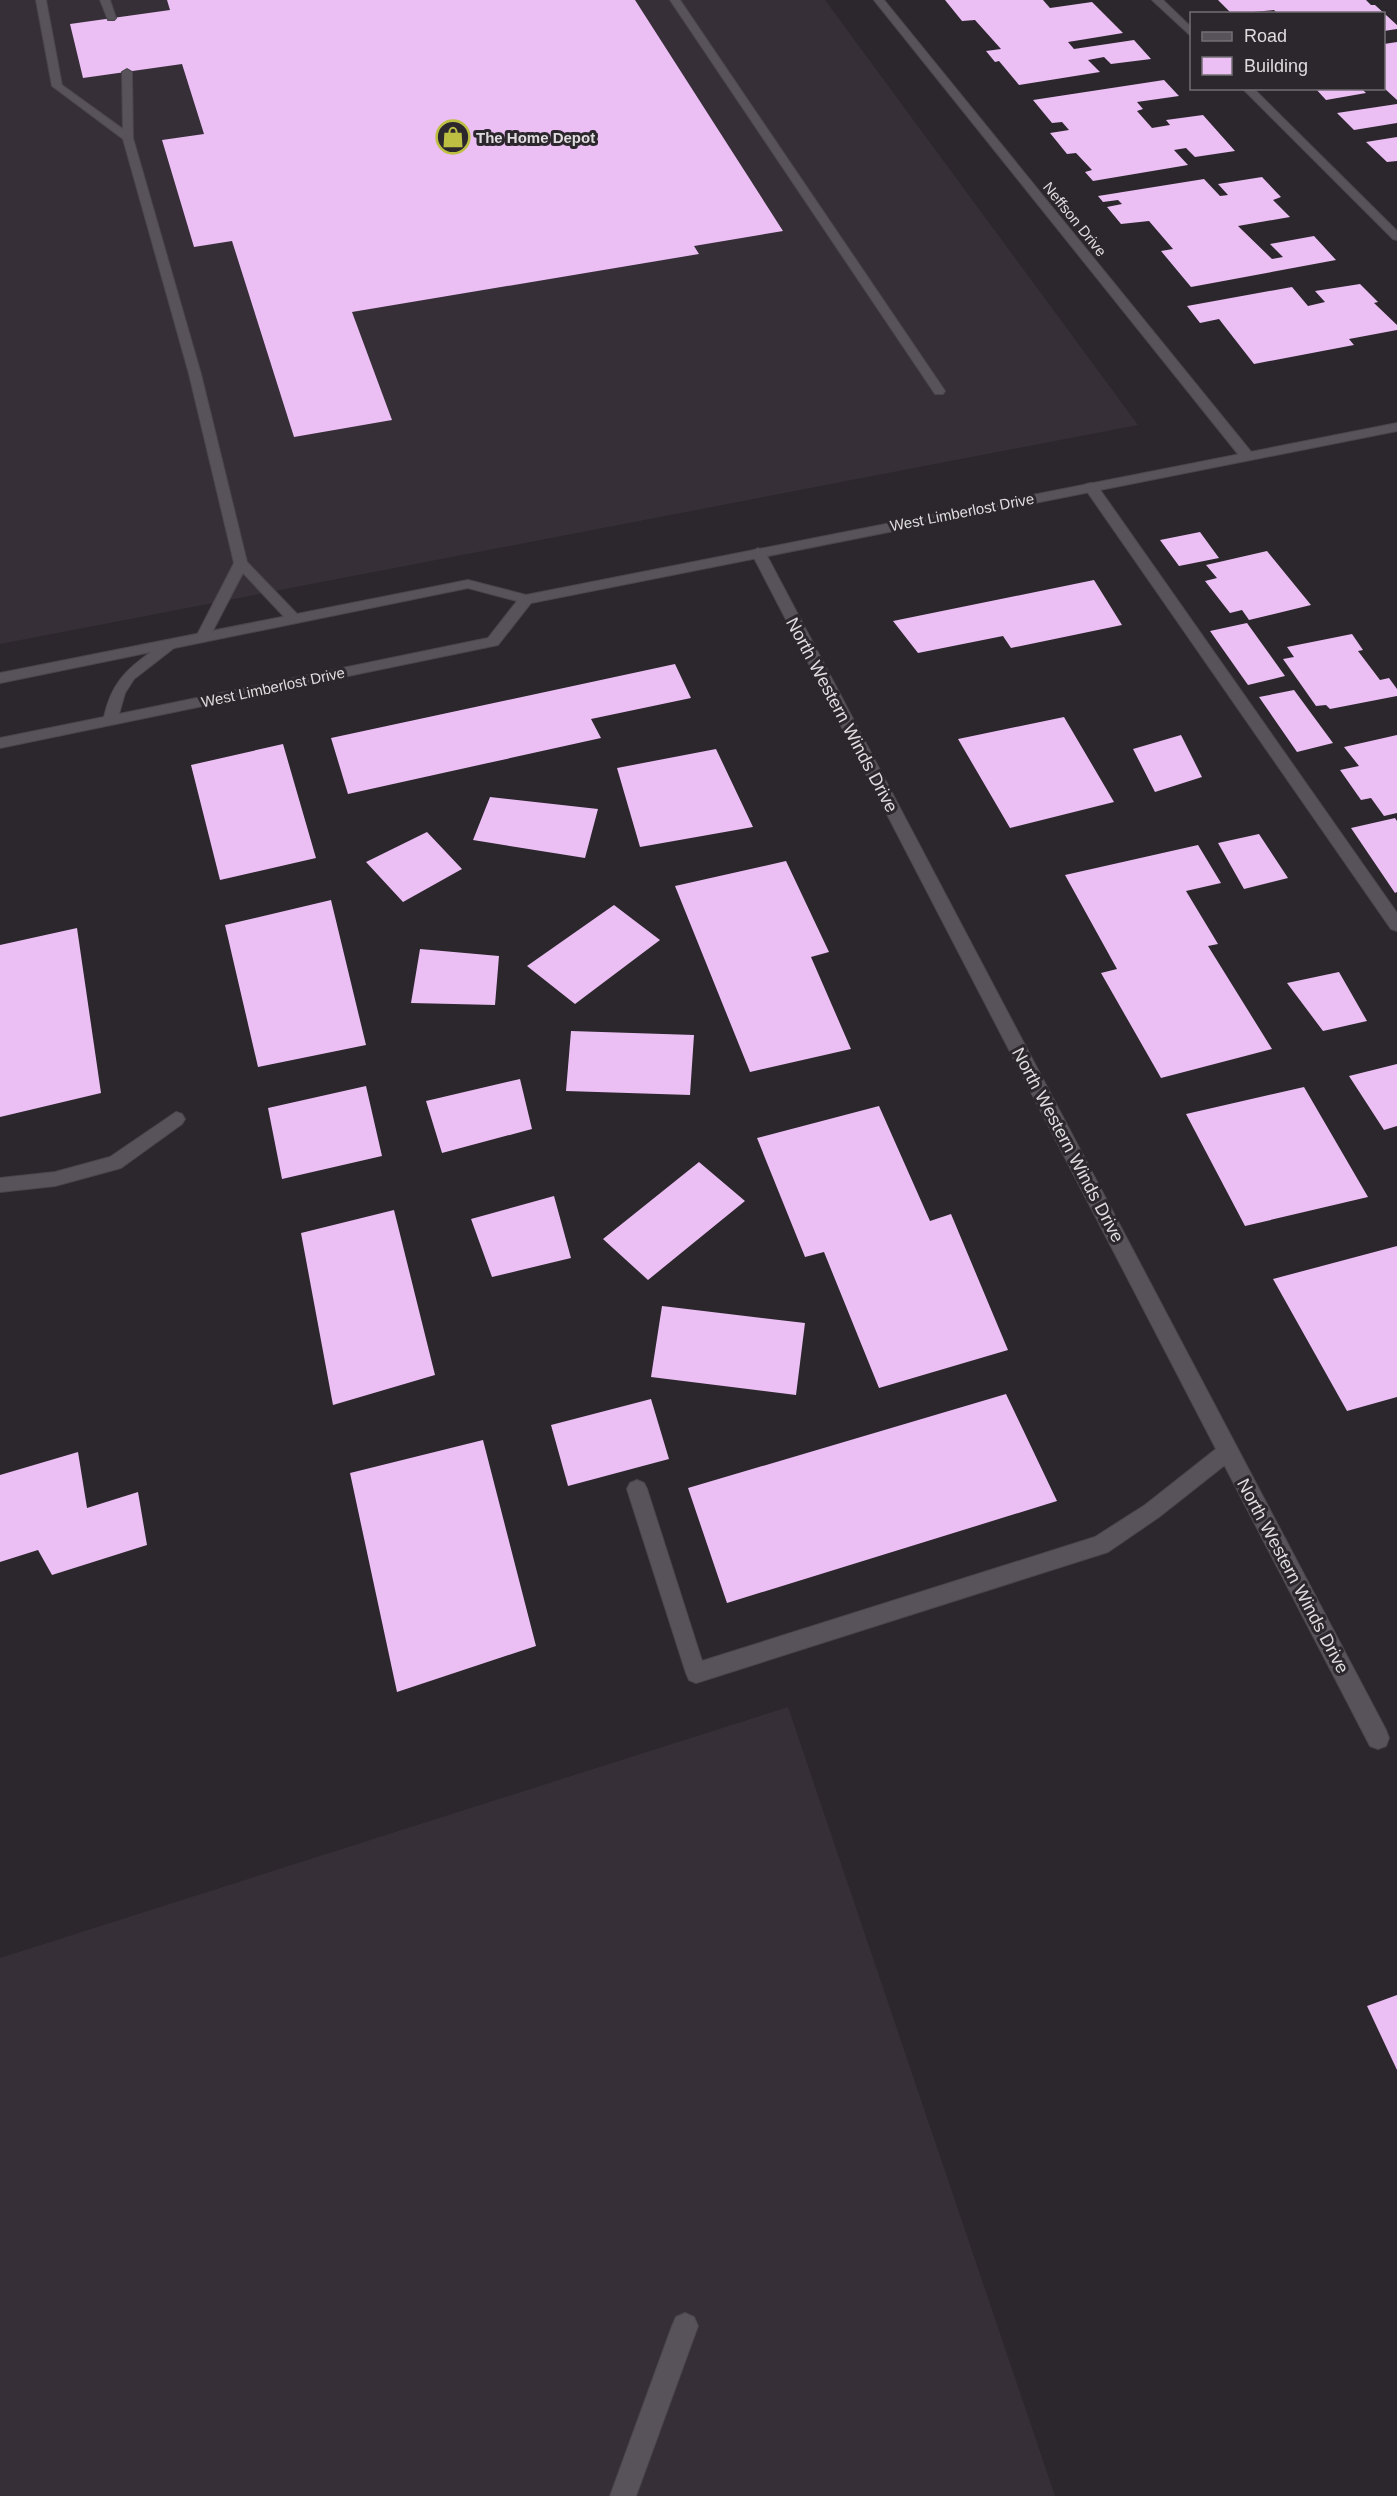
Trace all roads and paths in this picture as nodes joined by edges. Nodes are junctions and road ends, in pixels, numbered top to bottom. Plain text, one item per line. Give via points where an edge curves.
1 (41, 0) edge
2 (105, 0) edge
3 (675, 0) edge
4 (879, 0) edge
5 (1157, 0) edge
6 (111, 18) dead end
7 (1190, 33) edge
8 (127, 72) dead end
9 (1249, 90) edge
10 (128, 138) junction
11 (1397, 237) edge
12 (939, 391) dead end
13 (1397, 426) edge
14 (1247, 456) junction
15 (1091, 487) junction
16 (758, 552) junction
17 (240, 563) junction
18 (526, 599) junction
19 (294, 619) junction
20 (203, 638) junction
21 (174, 644) junction
22 (0, 678) edge
23 (111, 720) junction
24 (0, 743) edge
25 (1397, 925) edge
26 (176, 1119) dead end
27 (0, 1185) edge
28 (1228, 1451) junction
29 (637, 1489) dead end
30 (1378, 1738) dead end
31 (685, 2326) dead end
32 (623, 2496) edge

1 - 10 street via 57,86
2 - 6 street
3 - 12 street
4 - 14 street, Neffson Drive
5 - 7 street
8 - 10 street
9 - 11 street
10 - 17 street via 195,374
13 - 14 street, West Limberlost Drive
14 - 15 street, West Limberlost Drive
15 - 16 street, West Limberlost Drive
15 - 25 street
16 - 18 street, West Limberlost Drive
16 - 28 street, North Western Winds Drive
17 - 19 street
17 - 20 street
18 - 19 street, West Limberlost Drive via 468,584
18 - 23 street, West Limberlost Drive via 493,642
19 - 20 street, West Limberlost Drive
20 - 21 street, West Limberlost Drive
21 - 22 street, West Limberlost Drive
21 - 23 street via 126,677 115,694
23 - 24 street, West Limberlost Drive
26 - 27 street via 115,1163 55,1179
28 - 29 street via 1152,1511 1101,1545 696,1673
28 - 30 street, North Western Winds Drive
31 - 32 street

